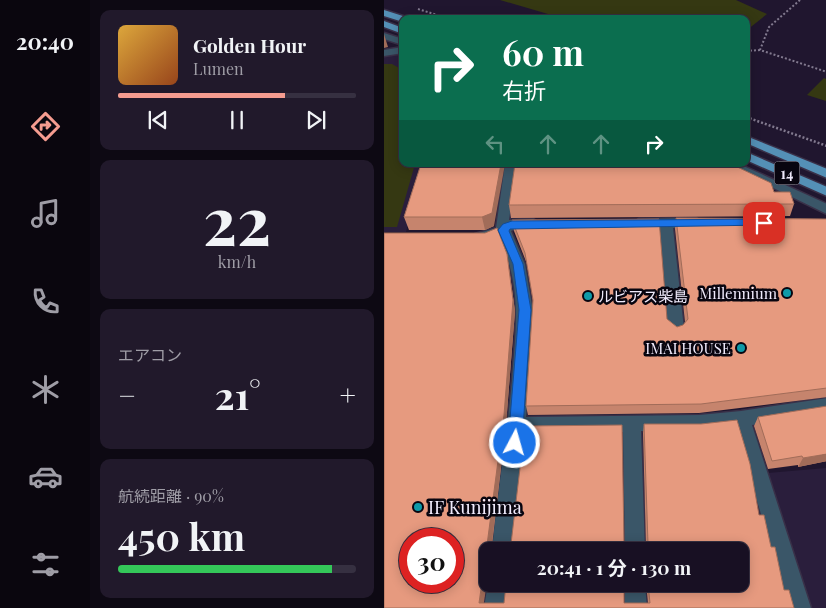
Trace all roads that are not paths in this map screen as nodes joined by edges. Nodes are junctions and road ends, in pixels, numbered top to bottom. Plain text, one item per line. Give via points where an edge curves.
1 (384, 13) edge
2 (399, 18) edge
3 (384, 24) edge
4 (399, 30) edge
5 (384, 36) edge
6 (399, 41) edge
7 (399, 51) edge
8 (384, 53) edge
9 (750, 141) edge
10 (750, 157) edge
11 (511, 167) edge
12 (735, 167) edge
13 (826, 174) edge
14 (826, 192) edge
15 (825, 217) edge
16 (706, 223) edge
17 (551, 224) edge
18 (628, 224) edge
19 (666, 224) junction
20 (503, 230) junction
21 (469, 237) edge
22 (676, 329) edge
23 (826, 405) edge
24 (742, 419) junction
25 (632, 424) junction
26 (517, 425) junction
27 (503, 542) edge
28 (634, 542) edge
29 (497, 592) edge
30 (635, 592) edge
31 (495, 608) edge
32 (636, 608) edge
33 (800, 608) edge

1 - 2 main road
3 - 4 main road
5 - 6 street
7 - 8 street
9 - 13 main road, 14
10 - 14 main road, 14
11 - 20 street via 502,218
12 - 15 street
16 - 19 street
17 - 20 street via 512,224
18 - 19 street
19 - 22 street
20 - 21 street via 487,237
20 - 26 street via 518,264 525,310
23 - 24 street
24 - 25 street
24 - 33 street
25 - 26 street
25 - 28 street
26 - 27 street
29 - 31 street
30 - 32 street

